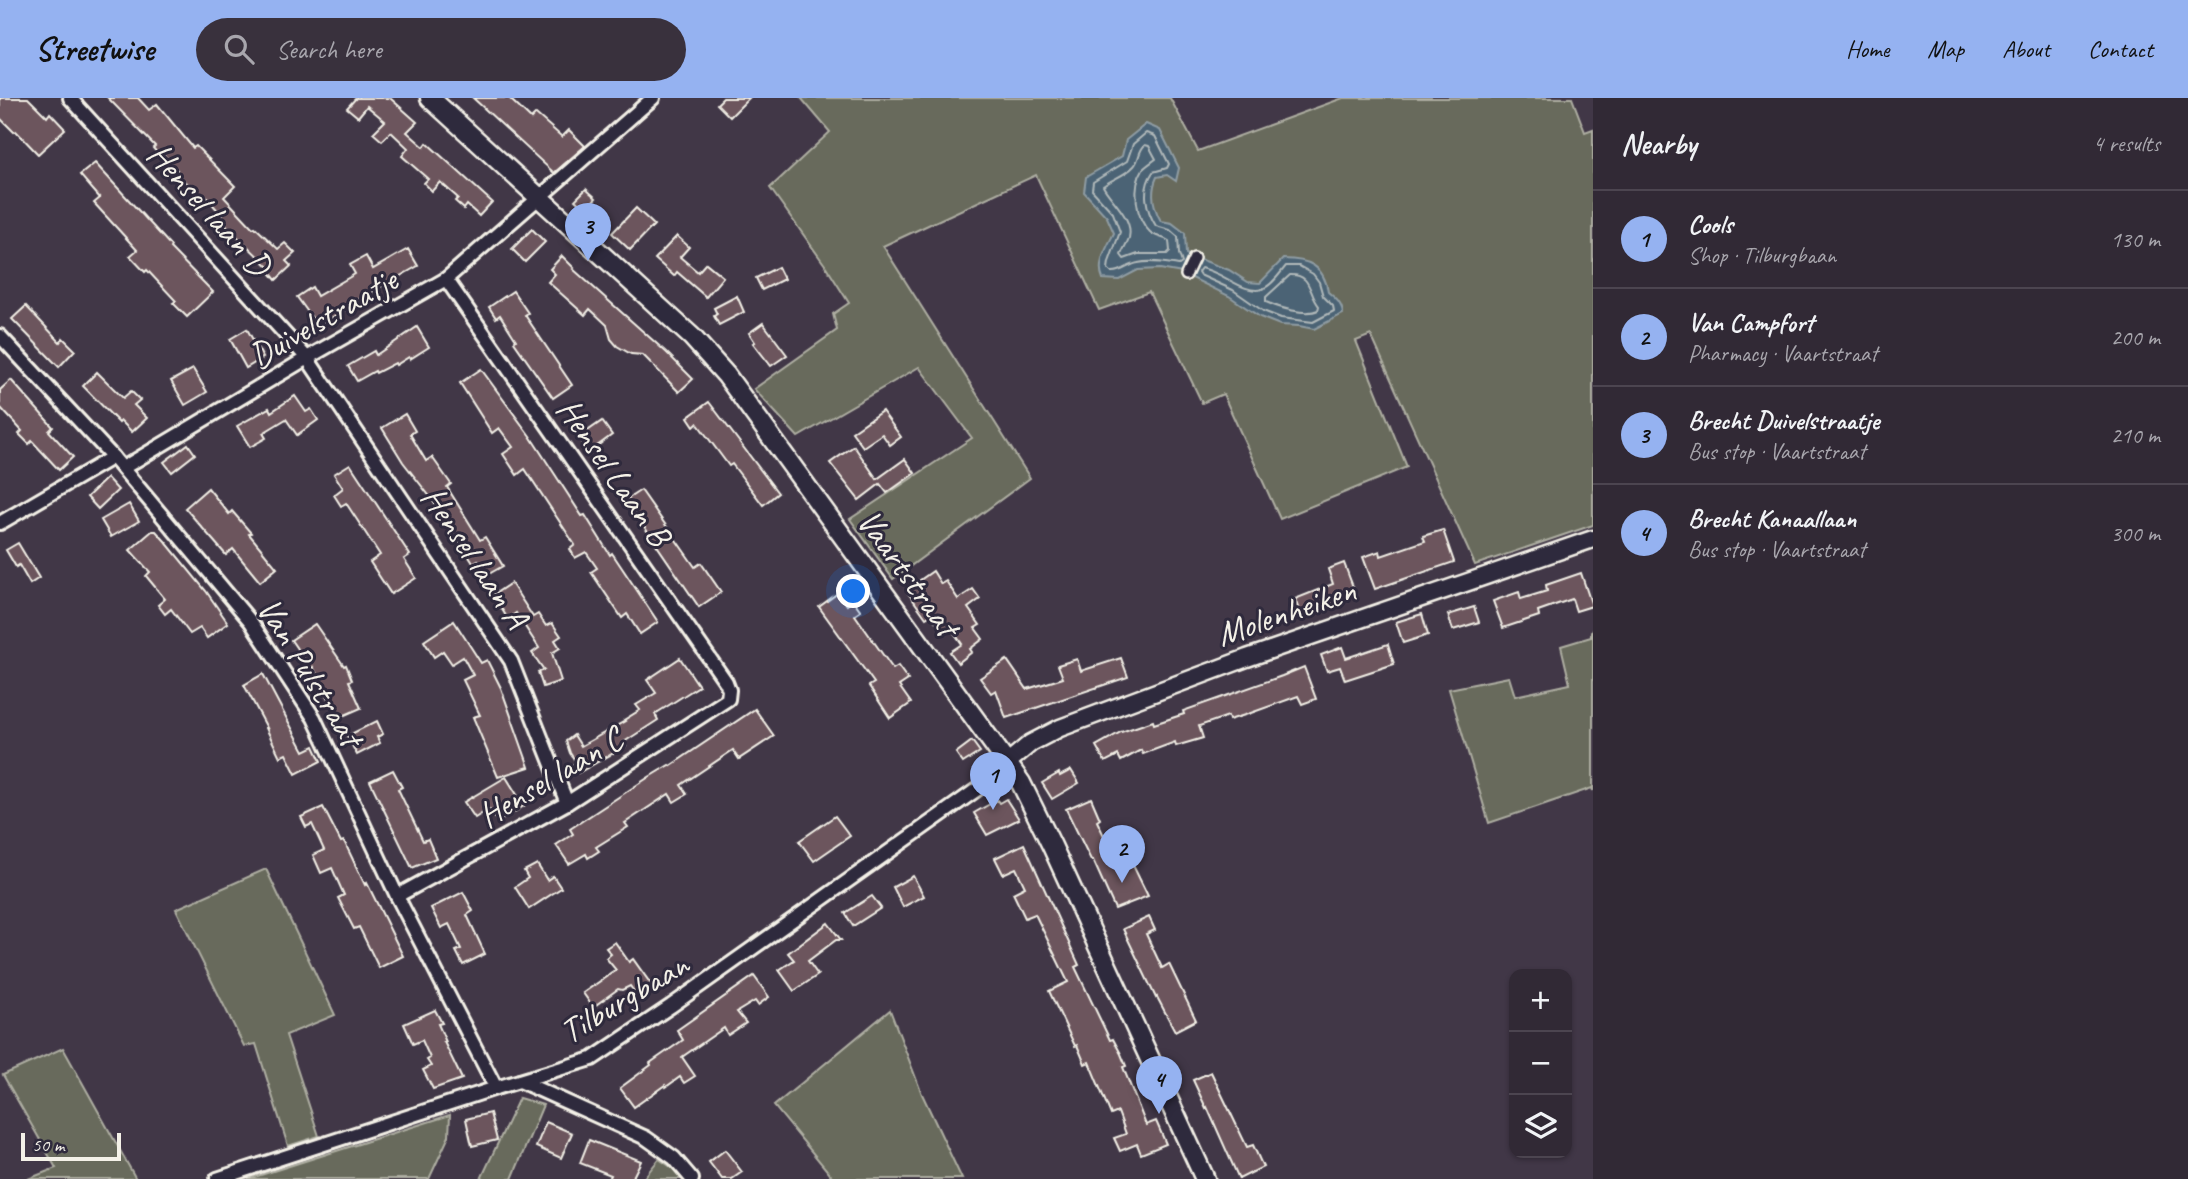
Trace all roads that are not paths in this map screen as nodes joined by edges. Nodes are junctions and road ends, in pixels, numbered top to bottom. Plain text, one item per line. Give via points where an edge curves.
1 (70, 98) edge
2 (430, 98) edge
3 (653, 98) edge
4 (539, 198) junction
5 (1194, 258) dead end
6 (1186, 275) dead end
7 (446, 279) junction
8 (0, 336) edge
9 (307, 358) junction
10 (113, 457) junction
11 (123, 468) junction
12 (0, 523) edge
13 (1593, 538) edge
14 (728, 699) joint
15 (1007, 763) junction
16 (567, 803) junction
17 (397, 896) junction
18 (520, 1081) junction
19 (496, 1088) junction
20 (217, 1179) edge
21 (692, 1179) edge
22 (1205, 1179) edge

1 - 9 street, Hensel laan D
2 - 4 main road, Vaartstraat
3 - 4 street, Duivelstraatje
4 - 7 street, Duivelstraatje
4 - 15 main road, Vaartstraat via 692,337 726,375
5 - 6 street
7 - 9 street, Duivelstraatje
7 - 14 street, Hensel Laan B via 726,682
8 - 10 street, Van Pulstraat
9 - 11 street, Duivelstraatje
9 - 16 street, Hensel laan A via 511,662
10 - 11 street, Van Pulstraat
10 - 12 street
11 - 17 street, Van Pulstraat via 251,622 314,718
13 - 15 street, Molenheiken via 1060,728
14 - 16 street, Hensel laan C
15 - 18 street, Tilburgbaan via 996,776 592,1059
15 - 22 main road, Vaartstraat via 1052,846
16 - 17 street, Hensel laan C
17 - 19 street, Van Pulstraat
18 - 19 street, Tilburgbaan
18 - 21 street via 646,1138 674,1158
19 - 20 street, Tilburgbaan

